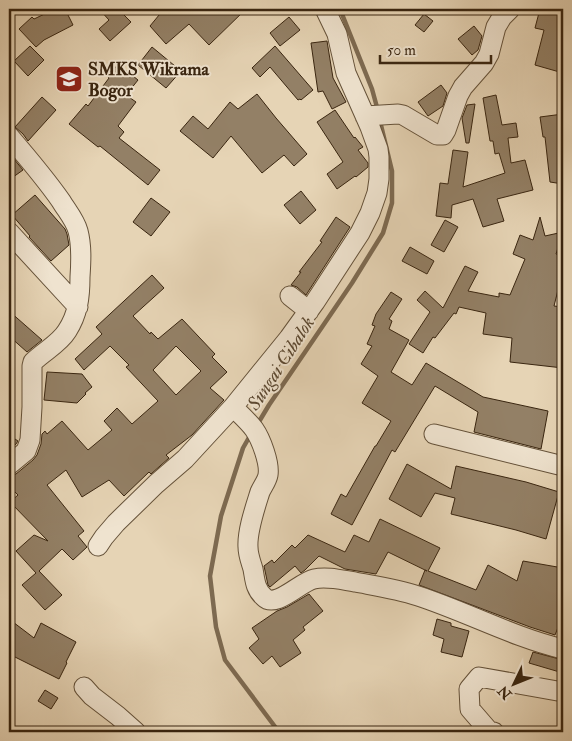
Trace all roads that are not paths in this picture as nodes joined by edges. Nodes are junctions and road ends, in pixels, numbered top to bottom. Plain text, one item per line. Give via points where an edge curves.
1 (325, 9) edge
2 (510, 9) edge
3 (377, 115) junction
4 (9, 138) edge
5 (9, 232) edge
6 (290, 296) dead end
7 (78, 307) junction
8 (309, 311) junction
9 (233, 407) junction
10 (434, 434) dead end
11 (9, 465) edge
12 (563, 466) edge
13 (98, 546) dead end
14 (563, 649) edge
15 (84, 687) dead end
16 (563, 692) edge
17 (136, 732) edge
18 (494, 732) edge

1 - 3 street via 337,34 346,73
2 - 3 street via 496,27 484,63 458,96 443,135 437,135 403,115
3 - 8 street via 374,138 379,157 377,193 363,228
4 - 7 street via 47,181 78,230 81,256
5 - 7 street
6 - 8 street
7 - 11 street via 66,334 33,362 30,440 26,450
8 - 9 street
9 - 13 street via 116,523
9 - 14 street via 255,431 268,462 268,476 257,503 248,548 256,586 266,599 280,598 313,579 344,580 416,596
10 - 12 street
15 - 17 street
16 - 18 street via 478,677 469,689 470,709 488,731

